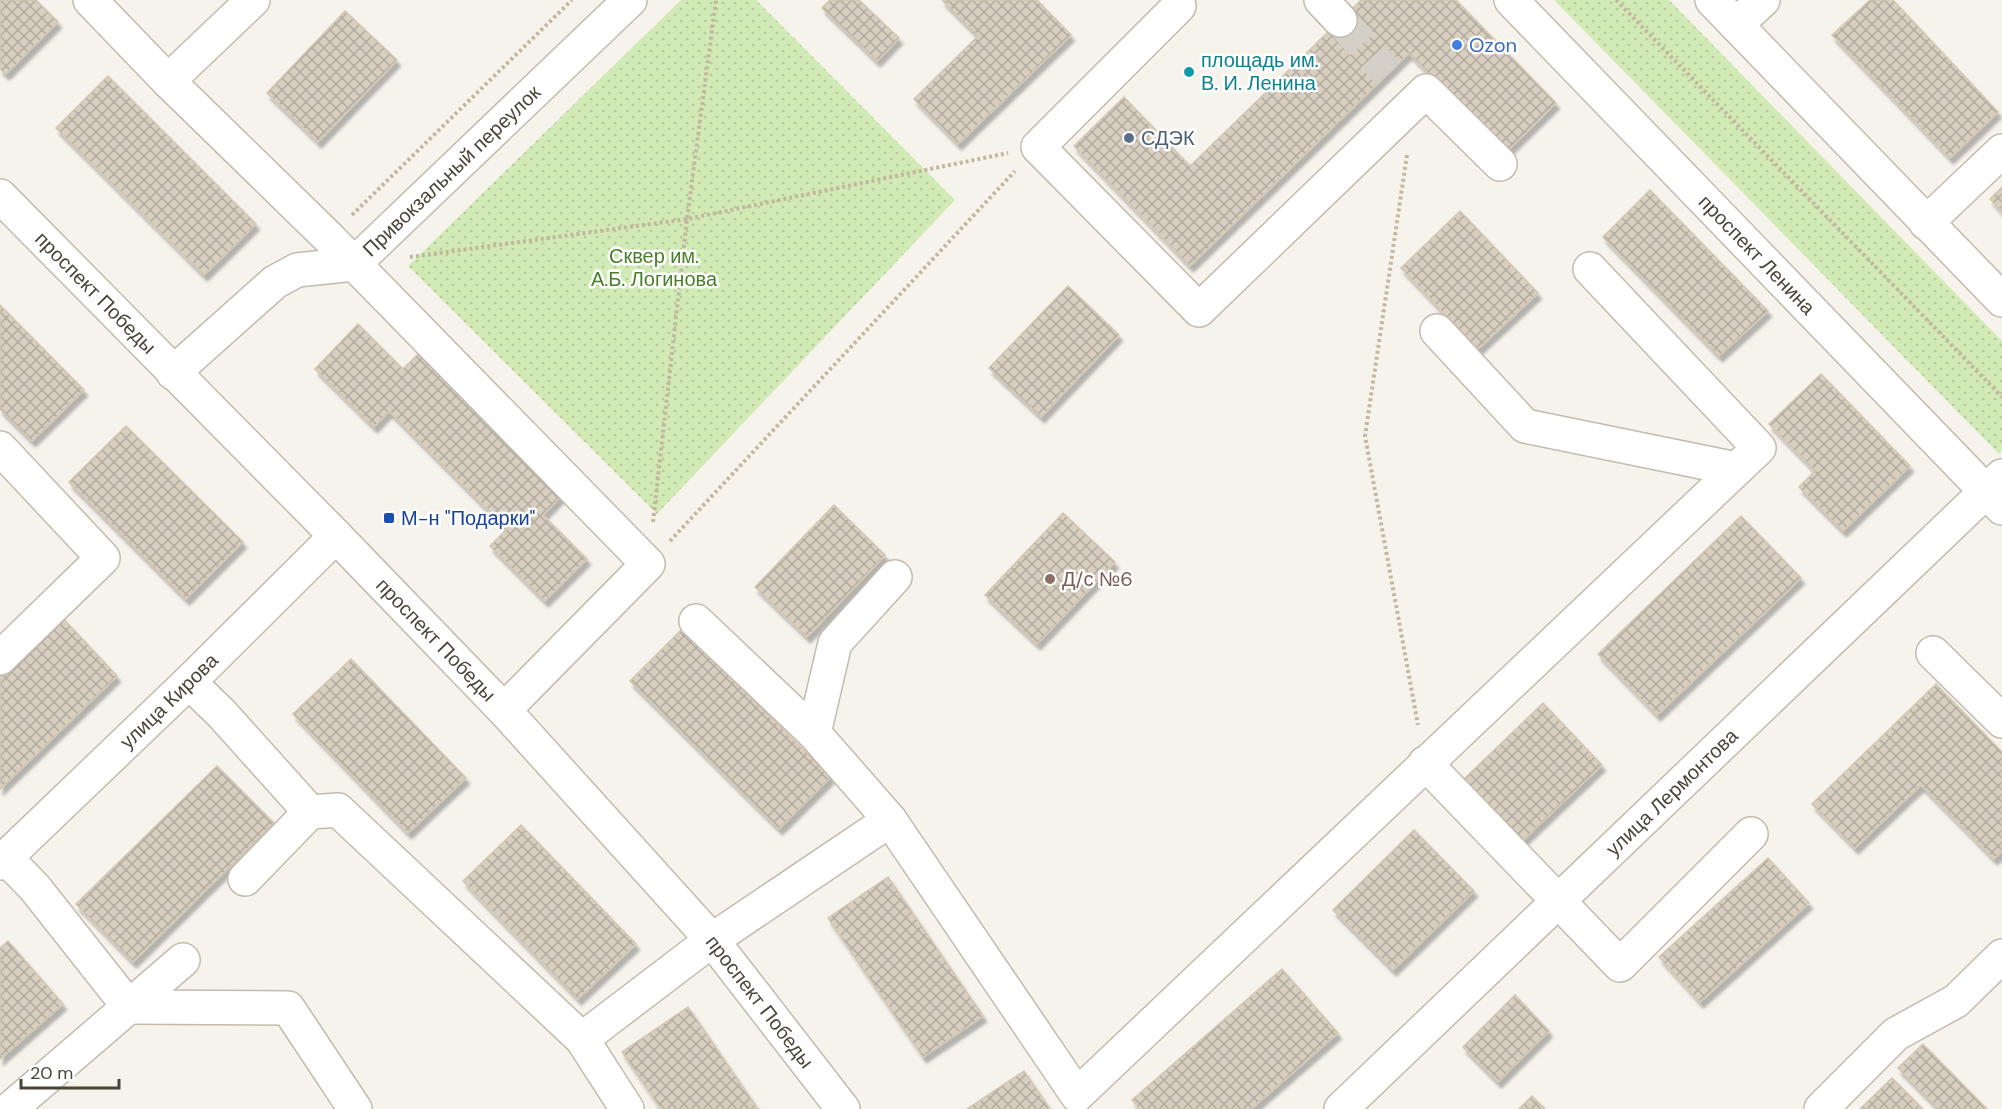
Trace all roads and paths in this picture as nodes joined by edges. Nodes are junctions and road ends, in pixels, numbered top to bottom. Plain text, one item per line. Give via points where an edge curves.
1 (90, 0) edge
2 (253, 0) edge
3 (572, 0) edge
4 (630, 0) edge
5 (716, 0) edge
6 (1511, 0) edge
7 (1616, 0) edge
8 (1713, 0) edge
9 (1763, 0) edge
10 (1179, 2) edge
11 (1736, 26) junction
12 (168, 81) junction
13 (1415, 101) junction
14 (1038, 147) junction
15 (2002, 151) edge
16 (1500, 164) dead end
17 (0, 196) edge
18 (687, 219) junction
19 (1926, 223) junction
20 (328, 238) junction
21 (354, 264) junction
22 (1590, 269) dead end
23 (2002, 300) edge
24 (1437, 331) dead end
25 (173, 373) junction
26 (2002, 397) edge
27 (0, 448) edge
28 (1736, 469) junction
29 (1997, 492) edge
30 (336, 536) junction
31 (648, 564) junction
32 (895, 577) dead end
33 (696, 621) dead end
34 (1933, 653) dead end
35 (0, 658) edge
36 (189, 682) junction
37 (504, 710) junction
38 (2002, 722) edge
39 (814, 733) junction
40 (1425, 763) junction
41 (310, 812) junction
42 (890, 820) junction
43 (1751, 834) dead end
44 (3, 860) edge
45 (245, 879) dead end
46 (1558, 902) junction
47 (712, 939) junction
48 (2002, 956) edge
49 (183, 960) dead end
50 (129, 1006) junction
51 (582, 1039) junction
52 (1362, 1102) edge
53 (10, 1109) edge
54 (356, 1109) edge
55 (627, 1109) edge
56 (843, 1109) edge
57 (1821, 1109) edge

1 - 12 street
2 - 12 street
3 - 20 path
4 - 21 street, Привокзальный переулок
5 - 18 path
6 - 29 street, проспект Ленина
7 - 26 path
8 - 11 street
9 - 11 street
10 - 14 street
11 - 19 street
12 - 20 street
13 - 14 street via 1199,310
13 - 16 street via 1426,91
13 - 40 path via 1365,436
14 - 18 path
14 - 31 path
15 - 19 street
17 - 25 street, проспект Победы
18 - 21 path
18 - 31 path
19 - 23 street
20 - 21 street
21 - 25 street, Привокзальный переулок via 297,270 275,282
21 - 31 street
22 - 28 street via 1759,448
24 - 28 street via 1525,426
25 - 30 street, проспект Победы
27 - 35 street via 103,558
28 - 40 street
29 - 46 street, улица Лермонтова
30 - 36 street, улица Кирова
30 - 37 street, проспект Победы
31 - 37 street
32 - 39 street via 835,643
33 - 39 street
34 - 38 street
36 - 41 street
36 - 44 street, улица Кирова
37 - 47 street, проспект Победы
39 - 42 street
40 - 42 street via 1077,1095
40 - 46 street
41 - 45 street
41 - 51 street via 338,810
42 - 47 street
43 - 46 street via 1620,965
44 - 50 street via 35,888
46 - 52 street, улица Лермонтова
47 - 51 street
47 - 56 street, проспект Победы
48 - 57 street via 1956,1001 1896,1034
49 - 50 street
50 - 53 street
50 - 54 street via 288,1008
51 - 55 street

